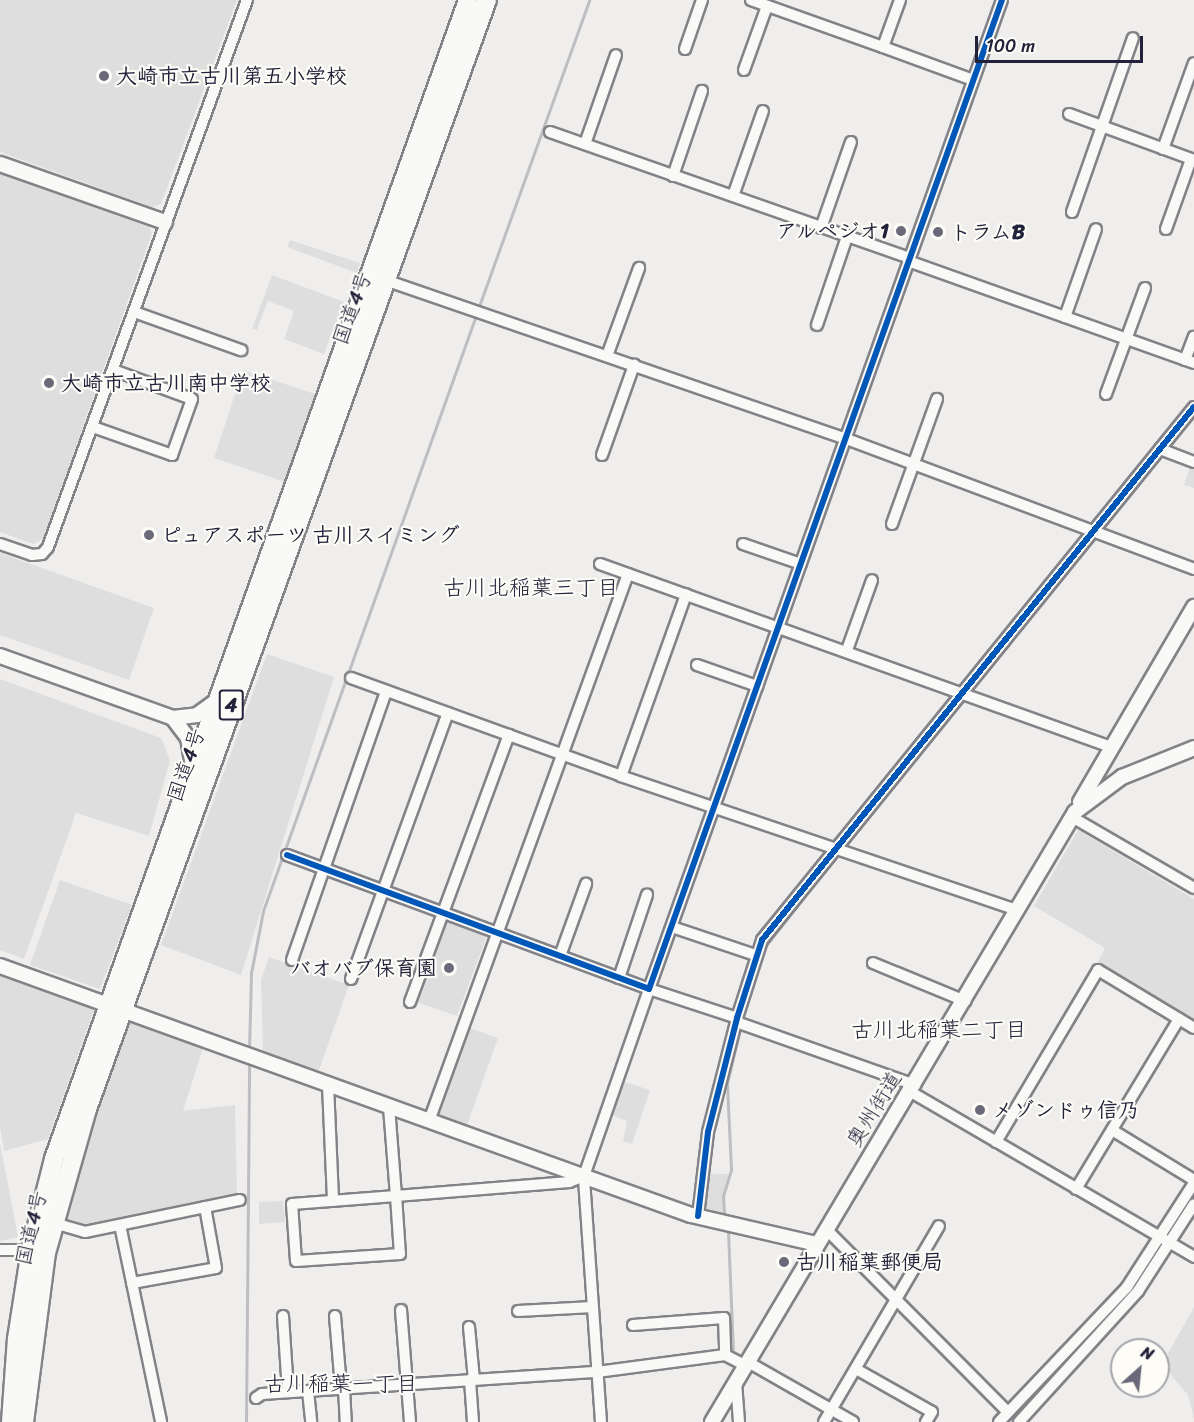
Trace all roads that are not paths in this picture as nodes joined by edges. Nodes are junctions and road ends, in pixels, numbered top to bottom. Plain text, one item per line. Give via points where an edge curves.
1 (247, 0) edge
2 (468, 0) edge
3 (487, 0) edge
4 (702, 0) edge
5 (751, 0) edge
6 (900, 0) edge
7 (1002, 0) edge
8 (767, 6) junction
9 (1134, 38) dead end
10 (883, 47) junction
11 (685, 49) dead end
12 (616, 55) dead end
13 (1194, 63) edge
14 (744, 70) dead end
15 (973, 80) junction
16 (702, 91) dead end
17 (764, 111) dead end
18 (1069, 114) dead end
19 (1102, 126) junction
20 (550, 132) dead end
21 (851, 142) dead end
22 (585, 144) junction
23 (1163, 149) junction
24 (1193, 160) edge
25 (0, 164) edge
26 (673, 176) junction
27 (733, 196) junction
28 (1072, 212) dead end
29 (165, 222) junction
30 (821, 228) junction
31 (1166, 229) dead end
32 (1096, 230) dead end
33 (847, 237) junction
34 (909, 260) junction
35 (639, 268) dead end
36 (385, 280) junction
37 (1145, 288) dead end
38 (134, 312) junction
39 (1065, 317) junction
40 (817, 325) dead end
41 (1194, 337) edge
42 (1126, 339) junction
43 (241, 350) dead end
44 (608, 356) junction
45 (1190, 362) edge
46 (634, 365) junction
47 (113, 370) junction
48 (1106, 394) dead end
49 (937, 399) dead end
50 (1194, 407) edge
51 (93, 427) junction
52 (844, 438) junction
53 (1160, 449) junction
54 (602, 455) dead end
55 (1194, 462) edge
56 (913, 465) junction
57 (892, 524) dead end
58 (1091, 531) junction
59 (0, 544) edge
60 (743, 544) dead end
61 (600, 564) dead end
62 (801, 564) junction
63 (1194, 569) edge
64 (628, 574) junction
65 (872, 580) dead end
66 (686, 594) junction
67 (1194, 607) edge
68 (777, 625) junction
69 (847, 650) junction
70 (0, 656) edge
71 (697, 665) dead end
72 (351, 678) dead end
73 (757, 686) junction
74 (386, 691) junction
75 (963, 691) junction
76 (218, 699) junction
77 (448, 713) junction
78 (173, 718) junction
79 (509, 735) junction
80 (1111, 747) junction
81 (1194, 748) edge
82 (562, 755) junction
83 (1103, 761) junction
84 (193, 766) junction
85 (621, 776) junction
86 (1122, 777) junction
87 (715, 809) junction
88 (1074, 814) junction
89 (834, 850) junction
90 (287, 855) dead end
91 (324, 868) junction
92 (586, 884) dead end
93 (1194, 888) edge
94 (383, 890) junction
95 (647, 895) dead end
96 (1017, 910) junction
97 (442, 911) junction
98 (672, 927) junction
99 (498, 933) junction
100 (755, 955) junction
101 (560, 956) junction
102 (292, 960) dead end
103 (873, 963) dead end
104 (0, 966) edge
105 (619, 978) junction
106 (351, 979) dead end
107 (649, 989) junction
108 (964, 1000) junction
109 (410, 1002) dead end
110 (113, 1008) junction
111 (1179, 1019) junction
112 (737, 1020) junction
113 (1194, 1028) edge
114 (328, 1084) junction
115 (913, 1088) junction
116 (389, 1107) junction
117 (429, 1121) junction
118 (1112, 1130) junction
119 (996, 1142) junction
120 (584, 1176) junction
121 (1194, 1182) edge
122 (1076, 1189) junction
123 (396, 1196) junction
124 (240, 1200) dead end
125 (333, 1201) junction
126 (1194, 1204) edge
127 (205, 1207) junction
128 (698, 1216) junction
129 (54, 1223) junction
130 (120, 1225) junction
131 (939, 1226) dead end
132 (826, 1229) junction
133 (1166, 1241) junction
134 (817, 1244) junction
135 (0, 1250) edge
136 (39, 1252) junction
137 (1194, 1257) edge
138 (132, 1283) junction
139 (896, 1300) junction
140 (593, 1307) junction
141 (401, 1310) dead end
142 (518, 1311) dead end
143 (283, 1316) dead end
144 (335, 1316) dead end
145 (633, 1325) dead end
146 (469, 1327) dead end
147 (725, 1355) junction
148 (746, 1364) junction
149 (856, 1369) junction
150 (597, 1372) junction
151 (472, 1380) junction
152 (736, 1382) junction
153 (407, 1384) junction
154 (343, 1388) junction
155 (308, 1391) junction
156 (288, 1392) junction
157 (256, 1398) dead end
158 (832, 1409) junction
159 (1008, 1412) junction
160 (11, 1422) edge
161 (24, 1422) edge
162 (161, 1422) edge
163 (311, 1422) edge
164 (346, 1422) edge
165 (410, 1422) edge
166 (473, 1422) edge
167 (601, 1422) edge
168 (712, 1422) edge
169 (740, 1422) edge
170 (824, 1422) edge
171 (853, 1422) edge
172 (926, 1422) edge
173 (999, 1422) edge
174 (1020, 1422) edge

1 - 29 street
2 - 76 highway, 国道4号 / 4
3 - 36 highway, 国道4号 / 4
4 - 11 street
5 - 8 street
6 - 10 street
7 - 15 street
8 - 10 street
8 - 14 street
9 - 19 street
10 - 15 street
12 - 22 street
13 - 23 street
15 - 34 street
16 - 26 street
17 - 27 street
18 - 19 street
19 - 23 street
19 - 28 street
20 - 22 street
21 - 30 street
22 - 26 street
23 - 24 street
24 - 31 street
25 - 29 street
26 - 27 street
27 - 30 street
29 - 38 street
30 - 33 street
32 - 39 street
33 - 34 street
33 - 40 street
34 - 39 street
34 - 52 street
35 - 44 street
36 - 44 street
36 - 110 highway, 国道4号 / 4
37 - 42 street
38 - 43 street
38 - 47 street
39 - 42 street
41 - 45 street
42 - 45 street
42 - 48 street
44 - 46 street
46 - 52 street
46 - 54 street
47 - 51 street
47 - 51 street via 192,399 172,455
49 - 56 street
50 - 53 street
51 - 59 street via 48,547 42,554 32,555
52 - 56 street
52 - 62 street
53 - 55 street
53 - 58 street
56 - 57 street
56 - 58 street
58 - 63 street
58 - 75 street
60 - 62 street
61 - 64 street
62 - 68 street
64 - 66 street
64 - 82 street
65 - 69 street
66 - 68 street
66 - 85 street
67 - 80 street
68 - 69 street
68 - 73 street
69 - 75 street
70 - 78 street
71 - 73 street
72 - 74 street
73 - 87 street
74 - 77 street
74 - 91 street
75 - 80 street
75 - 89 street
76 - 78 street via 208,711
76 - 84 highway, 国道4号 / 4
77 - 79 street
77 - 94 street
78 - 84 street via 188,738
79 - 82 street
79 - 97 street
80 - 83 street
81 - 86 street, 奥州街道
82 - 85 street
82 - 99 street
83 - 86 street
83 - 88 street
84 - 110 highway, 国道4号 / 4
85 - 87 street
86 - 88 street, 奥州街道
87 - 89 street
87 - 98 street
88 - 93 street
88 - 96 street, 奥州街道
89 - 96 street
89 - 100 street via 762,940
90 - 91 street
91 - 94 street
91 - 102 street
92 - 101 street
94 - 97 street
94 - 106 street
95 - 105 street
96 - 108 street, 奥州街道
97 - 99 street
97 - 109 street
98 - 100 street
98 - 107 street
99 - 101 street
99 - 117 street
100 - 112 street
101 - 105 street
103 - 108 street
104 - 110 street
105 - 107 street
107 - 112 street
107 - 120 street
108 - 115 street, 奥州街道
110 - 114 street
110 - 129 highway, 国道4号 / 4
110 - 136 highway, 国道4号 / 4 via 54,1160
111 - 113 street
111 - 118 street
111 - 119 street via 1098,970
112 - 115 street
112 - 128 street via 708,1132
114 - 116 street
114 - 125 street
115 - 119 street
115 - 132 street, 奥州街道
116 - 117 street
116 - 123 street
117 - 120 street
118 - 121 street
118 - 122 street
119 - 122 street
120 - 123 street via 568,1182
120 - 128 street
120 - 140 street
121 - 133 street
122 - 133 street
123 - 125 street
123 - 125 street via 400,1254 296,1261 292,1204
124 - 127 street
126 - 133 street
127 - 130 street
127 - 138 street via 216,1268
128 - 134 street
129 - 130 street via 85,1232
129 - 136 highway, 国道4号 / 4
130 - 138 street
131 - 139 street
132 - 134 street, 奥州街道
132 - 139 street
133 - 137 street
133 - 159 street via 1080,1340
133 - 174 street via 1110,1325
134 - 148 street, 奥州街道
135 - 136 street
136 - 160 highway, 国道4号 / 4 via 17,1339
136 - 161 highway, 国道4号 / 4
138 - 162 street
139 - 149 street
139 - 159 street
140 - 142 street
140 - 150 street
141 - 153 street
143 - 156 street
144 - 154 street
145 - 147 street via 724,1318
146 - 151 street
147 - 148 street
147 - 150 street
148 - 152 street, 奥州街道
148 - 158 street
149 - 158 street
149 - 172 street via 932,1412
150 - 151 street
150 - 167 street
151 - 153 street
151 - 166 street
152 - 168 street, 奥州街道
152 - 169 street
153 - 154 street
153 - 165 street
154 - 155 street
154 - 164 street
155 - 156 street
155 - 163 street
156 - 157 street
158 - 170 street
158 - 171 street
159 - 173 street

